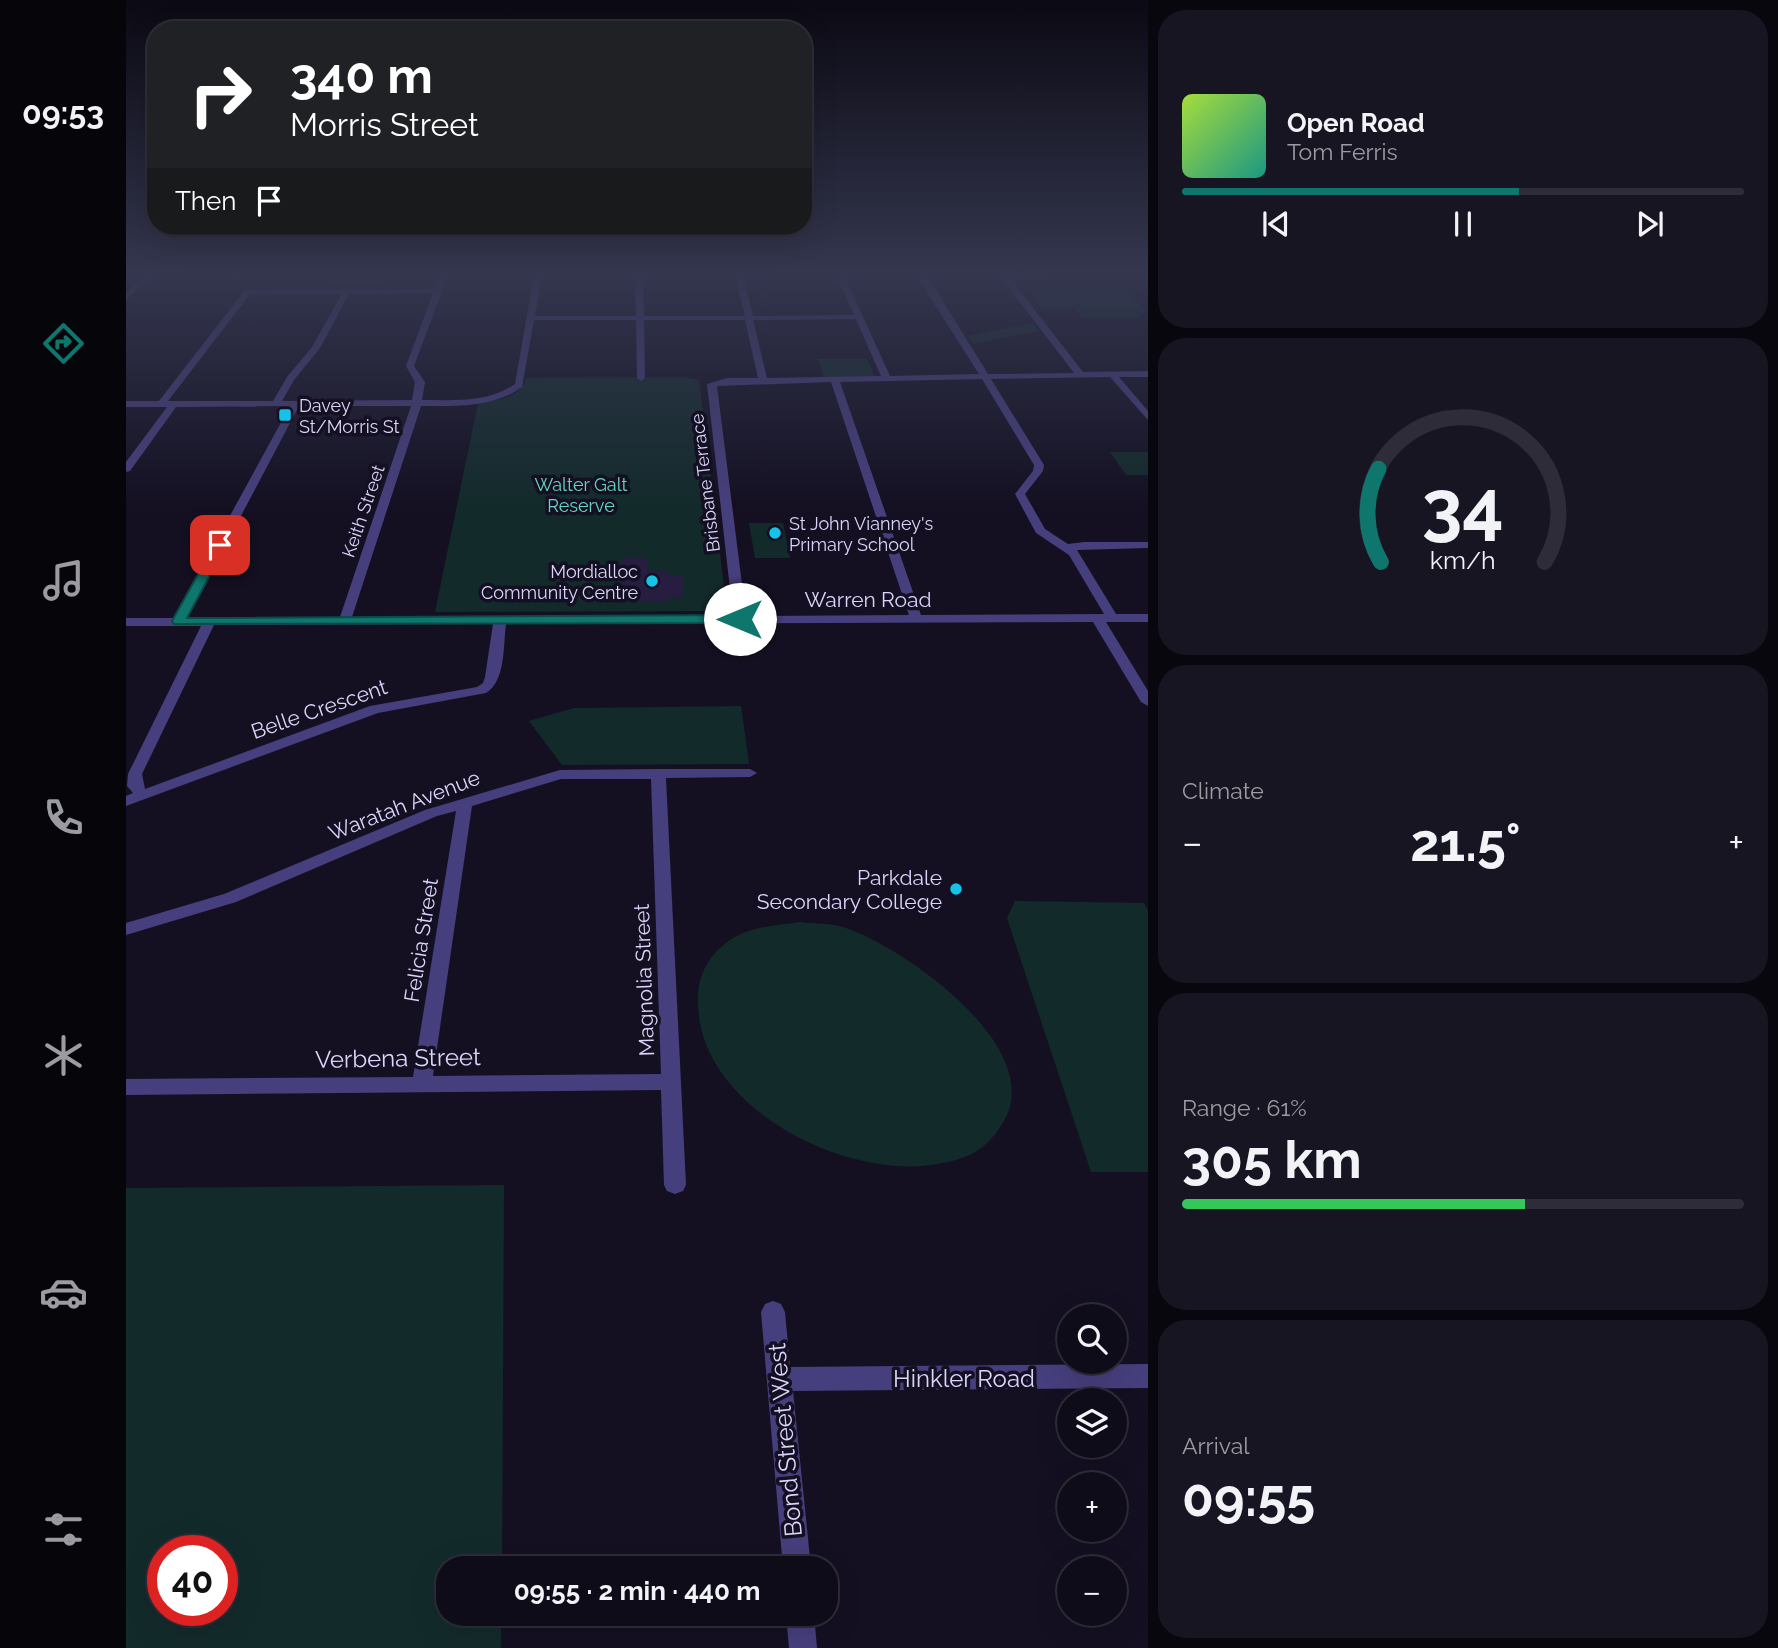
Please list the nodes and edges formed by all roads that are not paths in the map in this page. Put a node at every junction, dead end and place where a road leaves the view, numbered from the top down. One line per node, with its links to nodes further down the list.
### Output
1 (202, 352): 23 (street)
2 (313, 352): 19 (street)
3 (415, 352): 21 (street, Keith Street)
4 (524, 352): 21 (street)
5 (640, 352): 14 (street)
6 (757, 352): 17 (street)
7 (874, 352): 16 (street)
8 (969, 352): 13 (street)
9 (1063, 352): 10 (street)
10 (1080, 374): 11 (street); 13 (street)
11 (1112, 374): 12 (street); 24 (street)
12 (1148, 374)
13 (985, 377): 16 (street); 27 (street)
14 (640, 378)
15 (835, 380): 16 (street); 17 (street); 28 (street)
16 (887, 380)
17 (763, 381): 31 (street, Brisbane Terrace)
18 (174, 403): 19 (street); 23 (street); 25 (street)
19 (276, 403): 20 (street)
20 (296, 403): 21 (street); 34 (street)
21 (416, 403): 32 (street, Keith Street)
22 (126, 404): 23 (street)
23 (162, 404)
24 (1148, 417)
25 (126, 469)
26 (1148, 545): 27 (street)
27 (1067, 548): 29 (street)
28 (916, 618): 29 (street, Warren Road); 31 (street, Warren Road)
29 (1104, 618): 30 (street, Warren Road); 37 (street)
30 (1148, 618)
31 (740, 619): 33 (street, Warren Road)
32 (345, 620): 33 (street, Warren Road); 35 (street, Warren Road)
33 (500, 620): 40 (street, Belle Crescent)
34 (179, 621): 35 (street, Warren Road); 36 (street, Warren Road)
35 (210, 621): 40 (street)
36 (126, 622)
37 (1146, 696)
38 (658, 773): 39 (street, Waratah Avenue); 42 (street, Waratah Avenue); 44 (street, Magnolia Street)
39 (750, 773)
40 (142, 795): 41 (street, Belle Crescent)
41 (126, 801)
42 (465, 802): 43 (street, Waratah Avenue); 45 (street, Felicia Street)
43 (126, 929)
44 (671, 1082): 45 (street, Verbena Street); 47 (street, Magnolia Street)
45 (422, 1084): 46 (street, Verbena Street)
46 (126, 1087)
47 (675, 1185)
48 (773, 1312): 50 (street, Bond Street West)
49 (1148, 1377): 50 (street, Hinkler Road)
50 (781, 1379): 51 (street, Bond Street West)
51 (796, 1556)
52 (801, 1626): 53 (street)
53 (803, 1648)

